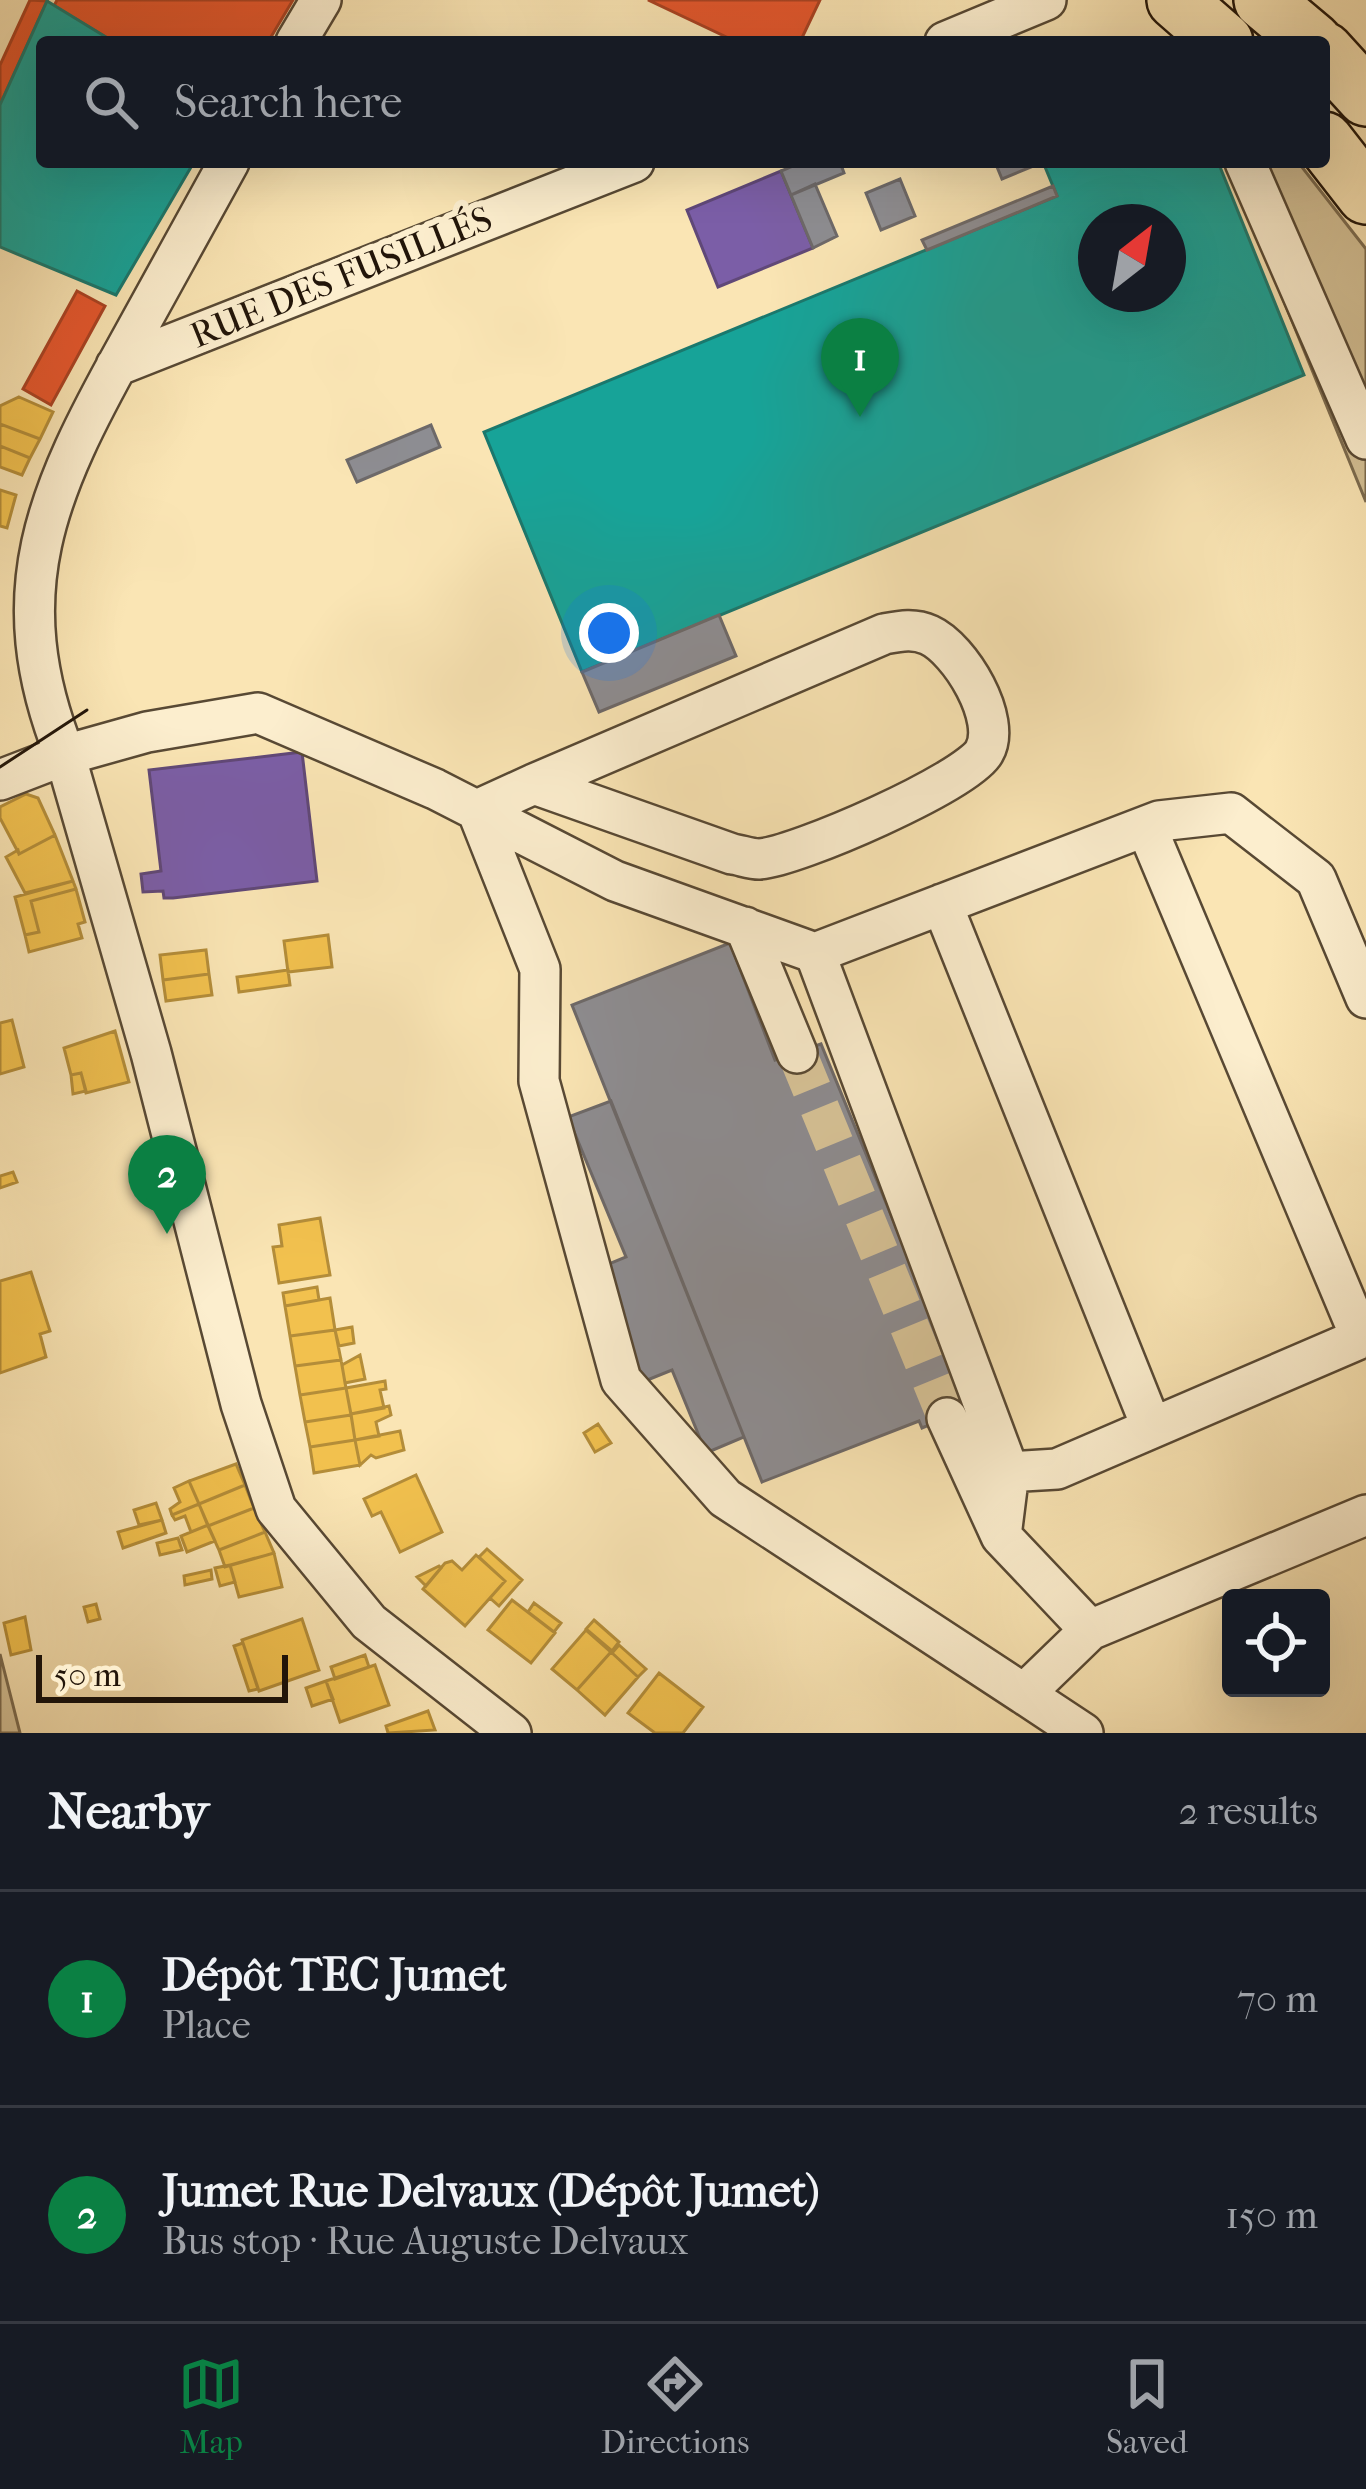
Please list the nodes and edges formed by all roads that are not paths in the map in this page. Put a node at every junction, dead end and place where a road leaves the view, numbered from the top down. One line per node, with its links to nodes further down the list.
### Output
1 (321, 0): 5 (street)
2 (1046, 0): 6 (street)
3 (1176, 0): 7 (highway)
4 (1263, 0): 8 (highway)
5 (300, 36)
6 (959, 36)
7 (1217, 36)
8 (1306, 36)
9 (1330, 58): 10 (highway)
10 (1366, 97)
11 (1330, 149): 15 (highway)
12 (226, 168): 16 (street)
13 (619, 168): 16 (street, RUE DES FUSILLÉS)
14 (1248, 168): 17 (street)
15 (1366, 195)
16 (116, 366): 18 (street)
17 (1366, 439)
18 (65, 755): 19 (street); 21 (street); 36 (street)
19 (0, 780)
20 (534, 784): 20 (street); 21 (street)
21 (477, 810): 24 (street); 35 (street)
22 (1146, 826): 23 (street); 26 (street); 28 (street)
23 (942, 904): 25 (street); 30 (street)
24 (745, 927): 25 (street); 27 (street)
25 (815, 952): 31 (street)
26 (1366, 998)
27 (797, 1053)
28 (1363, 1337): 30 (street)
29 (947, 1418): 33 (street)
30 (1152, 1428): 31 (street)
31 (1010, 1472): 33 (street)
32 (1366, 1515): 34 (street)
33 (1000, 1536): 34 (street)
34 (1090, 1630): 35 (street)
35 (1024, 1694): 37 (street)
36 (511, 1733)
37 (1083, 1733)

